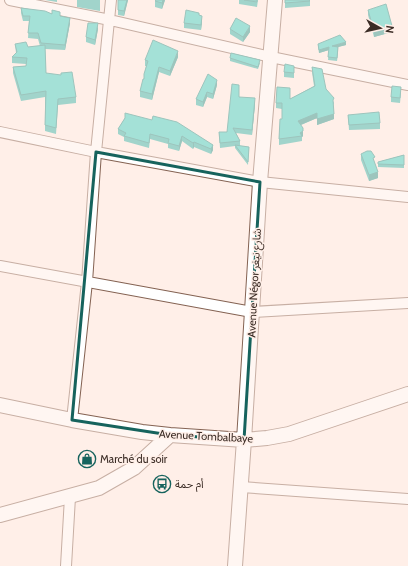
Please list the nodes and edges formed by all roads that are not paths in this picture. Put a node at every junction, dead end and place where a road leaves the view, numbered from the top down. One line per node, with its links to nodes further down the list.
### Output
1 (10, 0): 4 (street)
2 (111, 0): 4 (street)
3 (275, 0): 5 (main road, Avenue Négor شارع نيغر)
4 (110, 20): 5 (street); 8 (street)
5 (271, 58): 6 (street); 9 (main road, Avenue Négor شارع نيغر)
6 (408, 85)
7 (0, 132): 8 (street)
8 (96, 152): 9 (street); 12 (street)
9 (260, 182): 10 (street); 14 (main road, Avenue Négor شارع نيغر)
10 (408, 197)
11 (0, 266): 12 (street)
12 (87, 282): 14 (street); 17 (street)
13 (408, 303): 14 (street)
14 (252, 312): 19 (main road, Avenue Négor شارع نيغر)
15 (408, 394): 19 (main road, Avenue Tombalbaye)
16 (0, 404): 17 (main road, Avenue Tombalbaye)
17 (72, 420): 18 (main road, Avenue Tombalbaye)
18 (170, 435): 19 (main road, Avenue Tombalbaye); 21 (main road)
19 (244, 440): 20 (main road, Avenue Négor شارع نيغر)
20 (241, 487): 22 (street); 25 (main road, Avenue Négor شارع نيغر)
21 (70, 497): 23 (main road); 24 (street)
22 (408, 499)
23 (0, 515)
24 (66, 566)
25 (235, 566)

